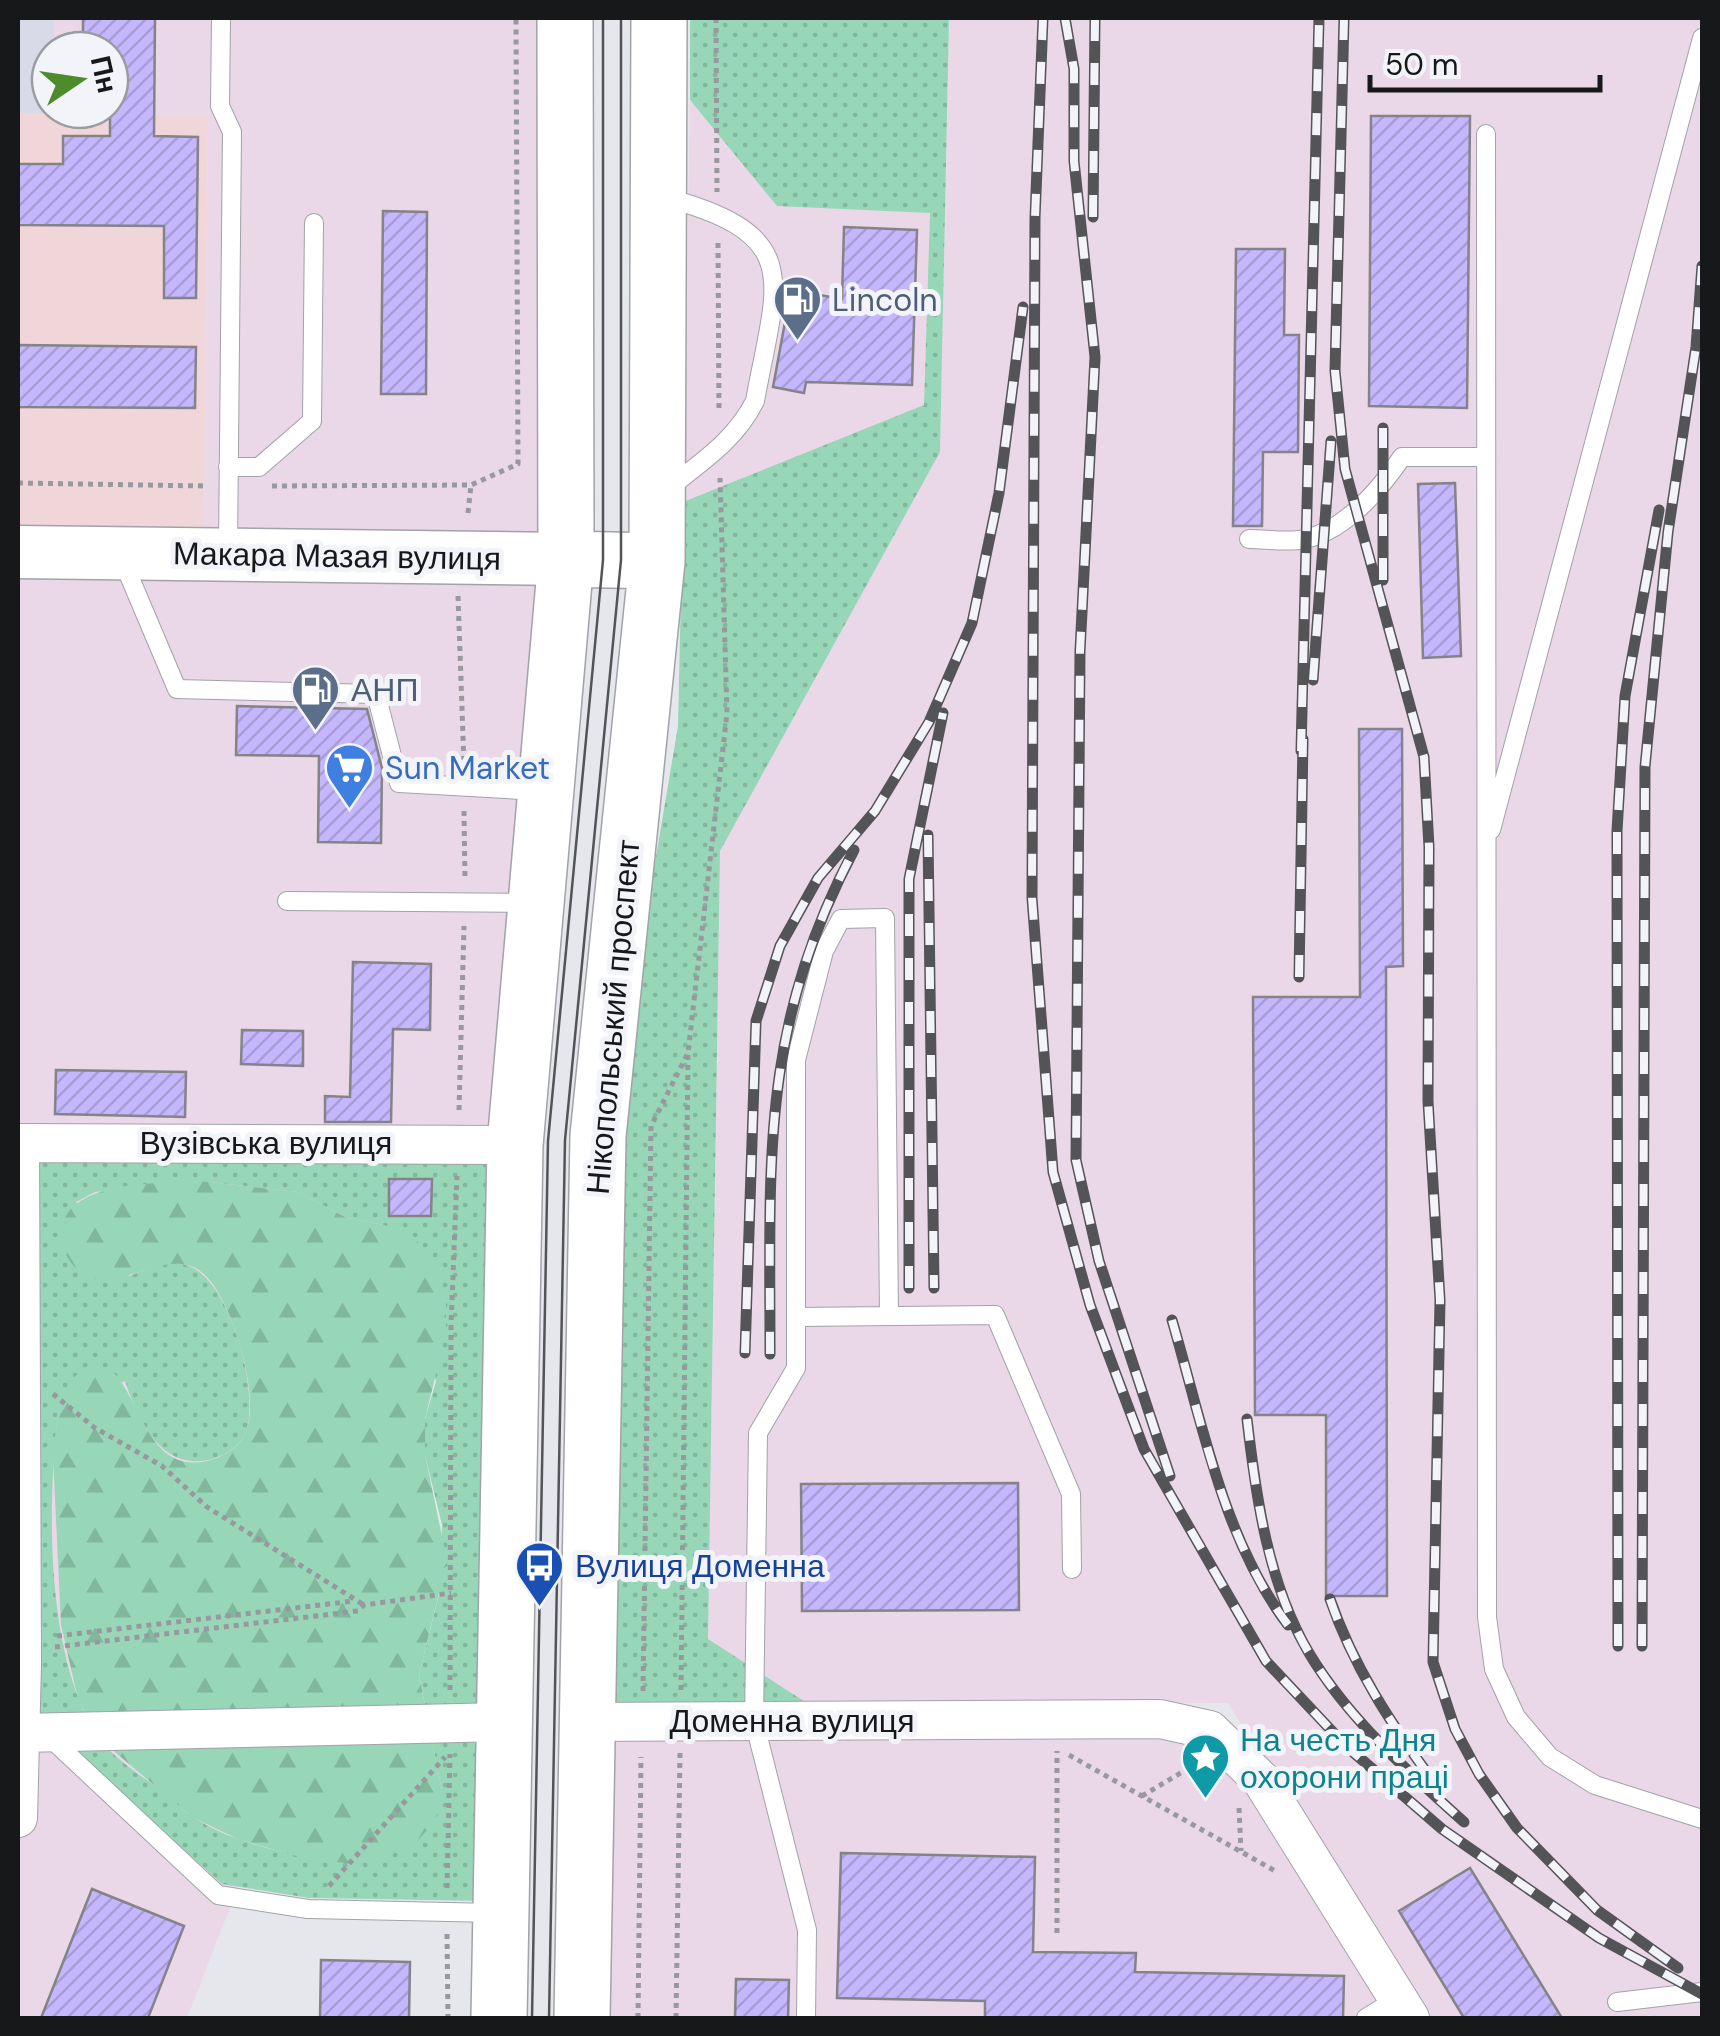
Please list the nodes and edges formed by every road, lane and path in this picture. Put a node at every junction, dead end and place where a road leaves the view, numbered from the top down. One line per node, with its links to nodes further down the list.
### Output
1 (221, 18): 11 (lane)
2 (516, 18): 13 (path)
3 (566, 18): 18 (main road)
4 (659, 18): 7 (main road, Нікопольський проспект)
5 (1702, 38): 21 (lane)
6 (1486, 134): 10 (lane)
7 (659, 195): 9 (lane); 12 (main road, Нікопольський проспект)
8 (314, 223): 11 (lane)
9 (719, 448): 12 (lane); 24 (path)
10 (1483, 457): 14 (lane); 21 (lane)
11 (228, 467): 17 (lane)
12 (658, 496): 19 (main road, Нікопольський проспект)
13 (468, 513)
14 (1248, 539)
15 (18, 552): 16 (main road, Макара Мазая вулиця)
16 (119, 554): 17 (main road, Макара Мазая вулиця); 20 (lane)
17 (228, 555): 18 (main road, Макара Мазая вулиця)
18 (566, 560): 19 (main road, Макара Мазая вулиця); 20 (main road)
19 (658, 561): 39 (main road, Нікопольський проспект)
20 (546, 792): 23 (main road)
21 (1485, 855): 47 (lane)
22 (287, 901): 23 (lane)
23 (536, 903): 26 (main road)
24 (688, 1053): 35 (path); 36 (path)
25 (19, 1137): 26 (street, Вузівська вулиця); 29 (street)
26 (515, 1144): 38 (main road)
27 (890, 1316): 28 (lane); 28 (lane); 30 (lane)
28 (796, 1317): 37 (lane)
29 (21, 1364): 32 (path); 34 (street)
30 (1072, 1568)
31 (450, 1593): 33 (path)
32 (357, 1600): 33 (path); 34 (path)
33 (364, 1605): 34 (path)
34 (21, 1655): 40 (street)
35 (643, 1692)
36 (680, 1692)
37 (754, 1721): 39 (street, Доменна вулиця); 56 (street, Доменна вулиця); 62 (lane)
38 (504, 1722): 39 (main road, Доменна вулиця); 40 (street, Доменна вулиця); 52 (main road)
39 (587, 1722): 59 (main road, Нікопольський проспект)
40 (33, 1733): 46 (street); 50 (lane)
41 (642, 1750): 60 (path)
42 (680, 1750): 61 (path)
43 (1189, 1768): 44 (path)
44 (1142, 1796): 48 (path); 53 (path)
45 (1239, 1797): 48 (path)
46 (18, 1818)
47 (1702, 1819)
48 (1240, 1851): 49 (path)
49 (1287, 1878)
50 (308, 1909): 51 (lane); 51 (path)
51 (446, 1912): 52 (lane); 57 (path)
52 (501, 1913): 58 (main road)
53 (1057, 1932)
54 (1702, 1992): 55 (lane)
55 (1618, 2002)
56 (1391, 2012)
57 (448, 2018)
58 (499, 2018)
59 (582, 2018)
60 (638, 2018)
61 (676, 2018)
62 (806, 2018)

